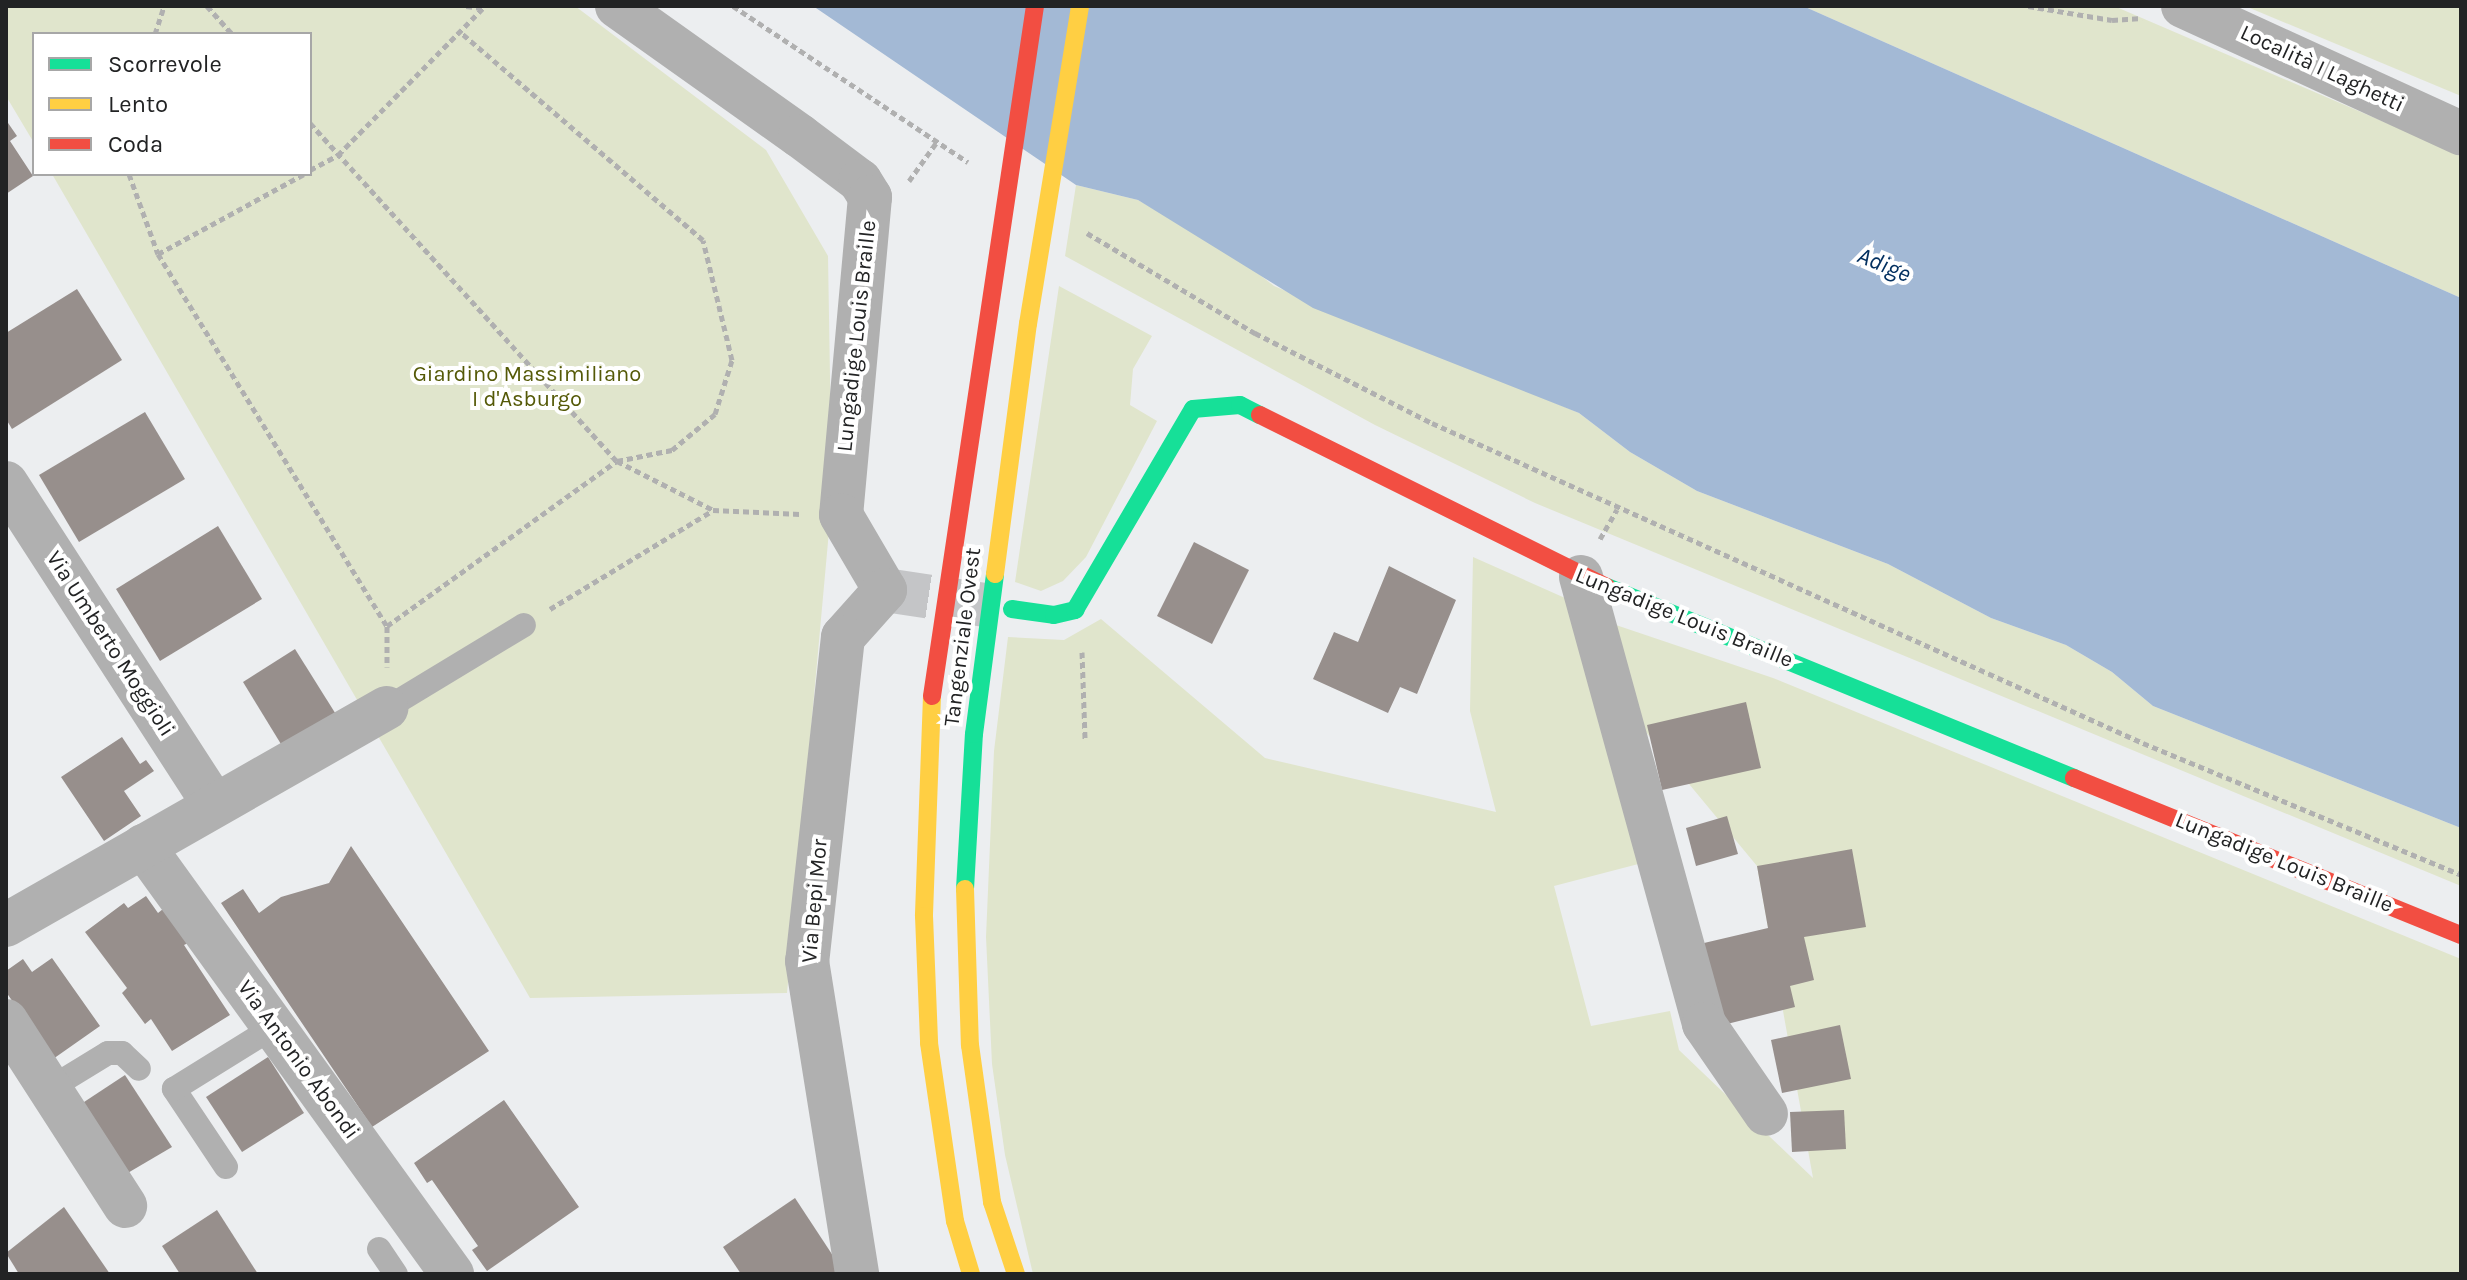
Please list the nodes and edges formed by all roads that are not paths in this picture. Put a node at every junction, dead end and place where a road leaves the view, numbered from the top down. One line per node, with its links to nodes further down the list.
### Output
1 (617, 6): 8 (street, Lungadige Louis Braille)
2 (1035, 6): 27 (main road, Tangenziale Ovest)
3 (1080, 6): 28 (main road, Tangenziale Ovest)
4 (2186, 7): 5 (street, Località I Laghetti)
5 (2461, 133)
6 (6, 483): 12 (street, Via Umberto Moggioli)
7 (1589, 560): 9 (main road, Lungadige Louis Braille); 15 (main road, Lungadige Louis Braille); 20 (street)
8 (885, 590): 26 (street, Via Bepi Mor)
9 (1012, 609)
10 (524, 625): 11 (lane)
11 (387, 708): 12 (street)
12 (214, 805): 13 (street)
13 (143, 846): 14 (street); 17 (street, Via Antonio Abondi)
14 (6, 925)
15 (2461, 935)
16 (6, 1021): 19 (street)
17 (274, 1027): 21 (lane); 25 (street, Via Antonio Abondi)
18 (139, 1069): 19 (lane)
19 (49, 1089): 22 (street)
20 (1766, 1114)
21 (226, 1167)
22 (125, 1206)
23 (379, 1249): 24 (lane)
24 (396, 1274)
25 (452, 1274)
26 (857, 1274)
27 (971, 1274)
28 (1016, 1274)

